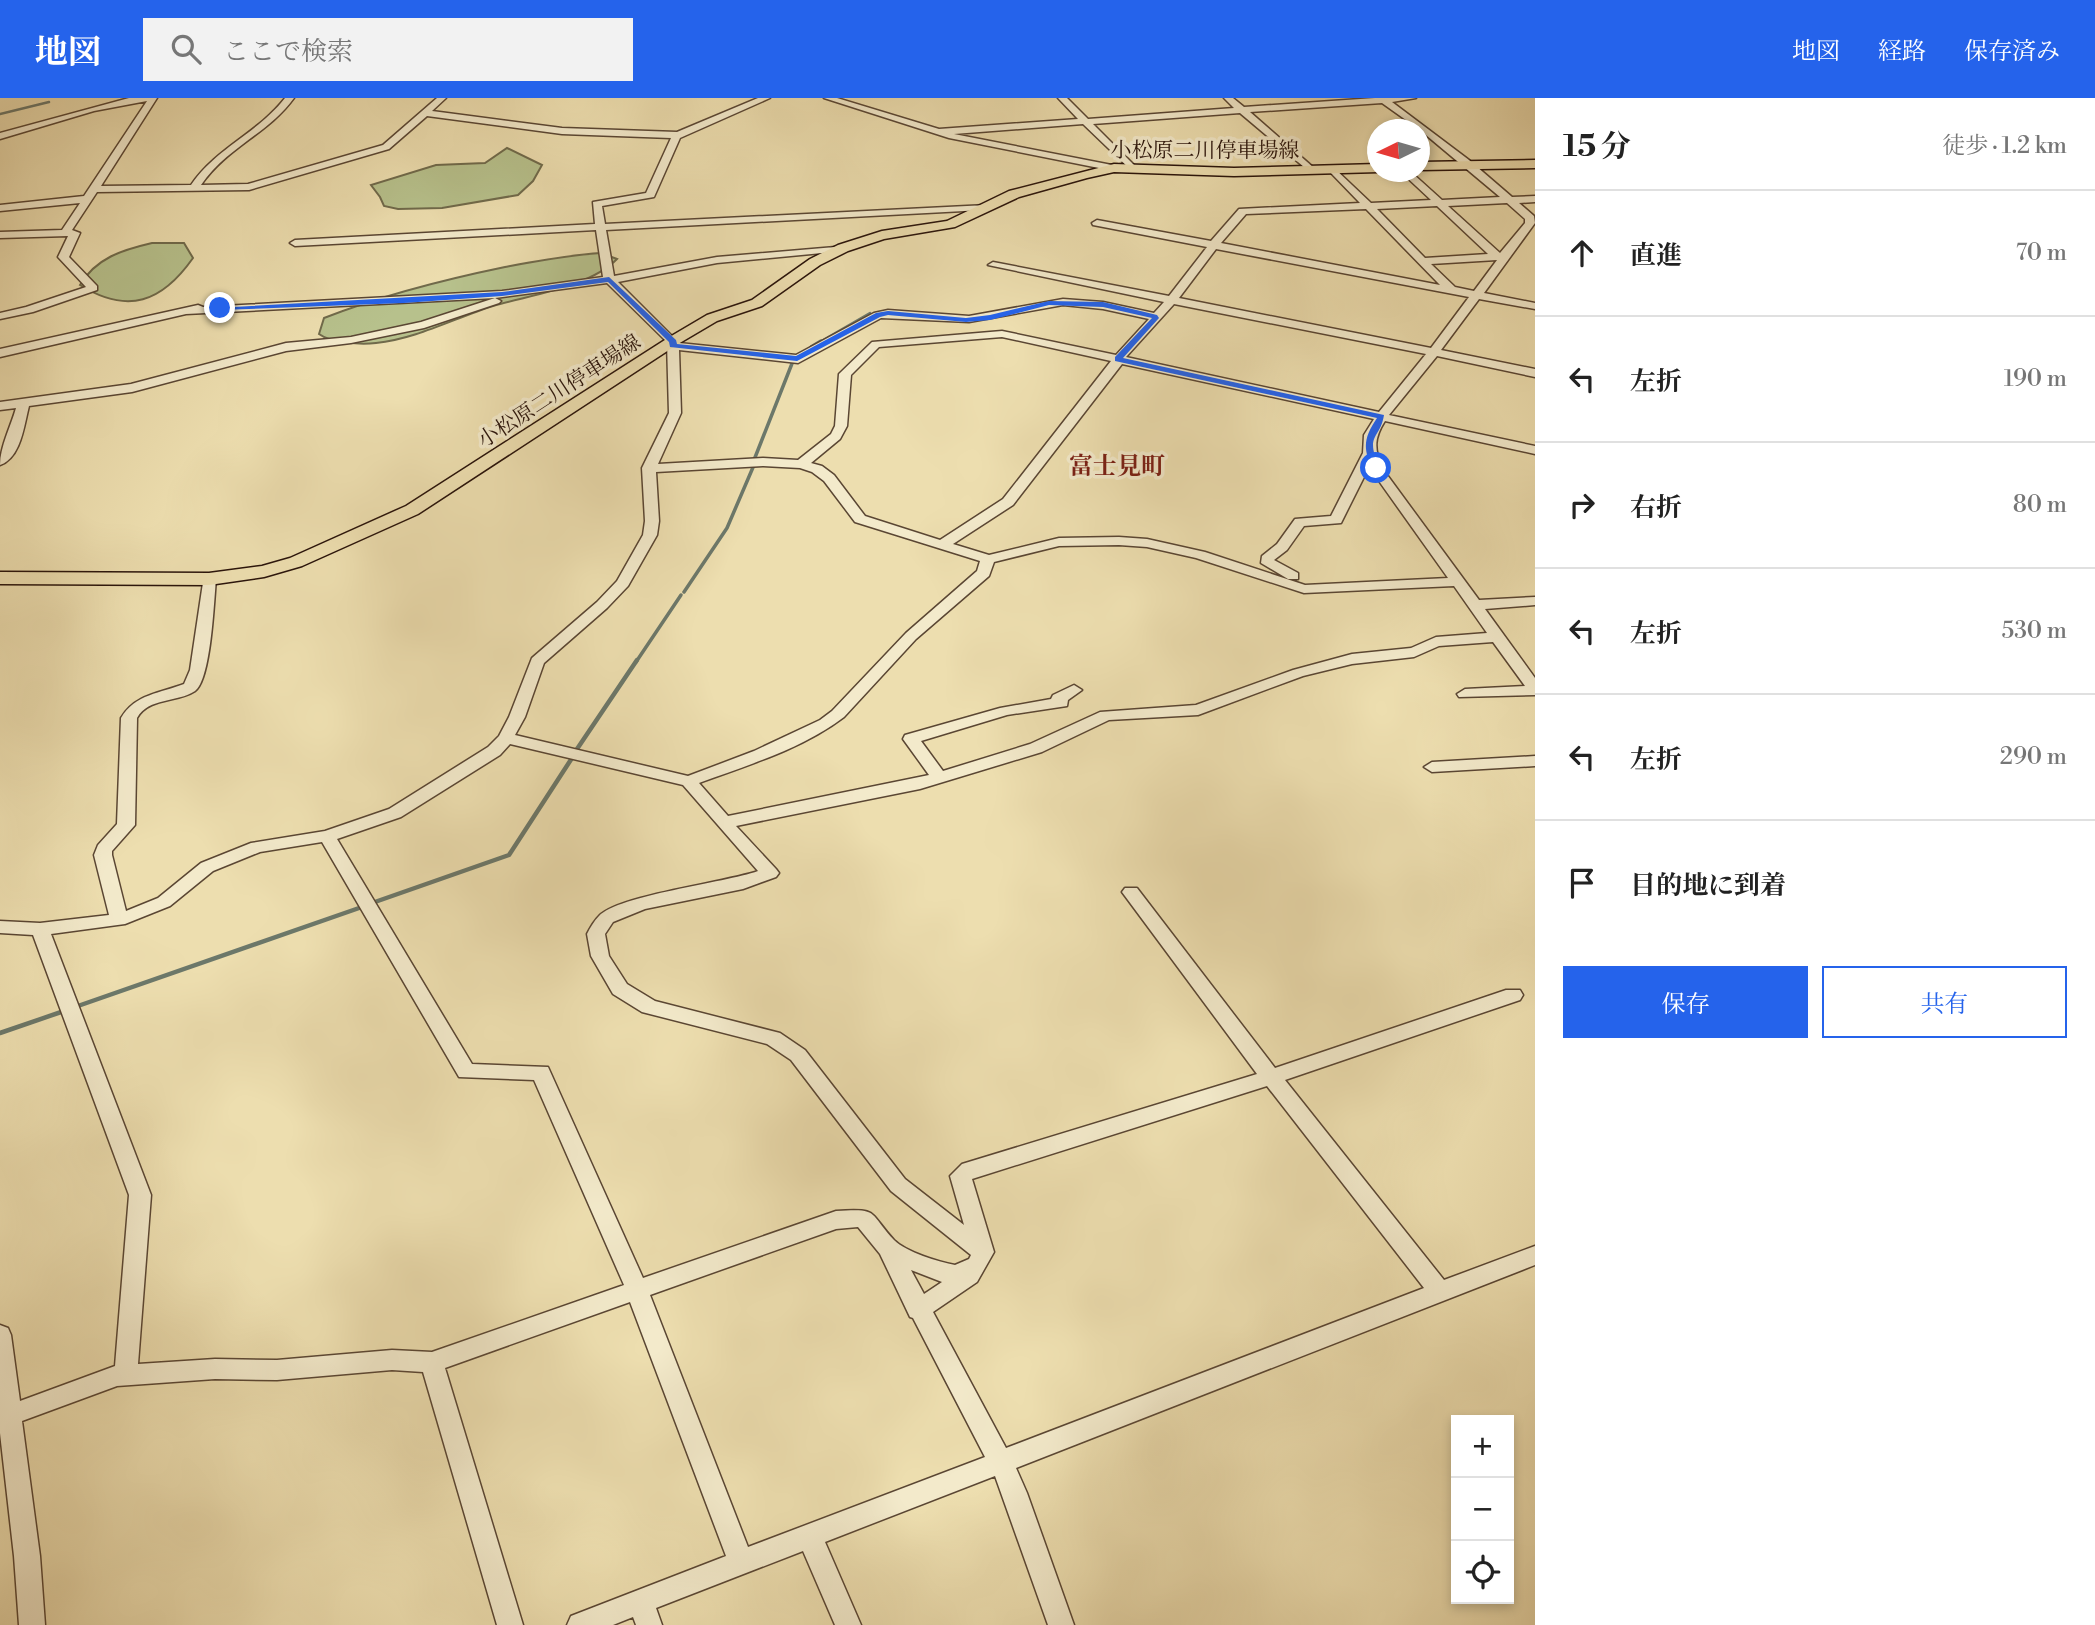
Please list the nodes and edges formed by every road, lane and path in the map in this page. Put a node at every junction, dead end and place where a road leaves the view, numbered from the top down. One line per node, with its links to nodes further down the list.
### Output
1 (147, 98): 15 (street)
2 (153, 98): 26 (street)
3 (290, 98): 27 (street)
4 (442, 98): 12 (street)
5 (766, 98): 16 (street)
6 (828, 98): 14 (street)
7 (1062, 98): 13 (street)
8 (1228, 98): 11 (street)
9 (1412, 98): 10 (street)
10 (1383, 99): 11 (street); 18 (street)
11 (1242, 110): 13 (street); 23 (street)
12 (426, 113): 16 (street); 27 (street)
13 (1087, 123): 14 (street); 21 (street)
14 (938, 132): 20 (street)
15 (0, 135)
16 (678, 135): 36 (street)
17 (1535, 164): 18 (main road)
18 (1470, 165): 19 (main road); 30 (street)
19 (1430, 166)
20 (1114, 168): 21 (main road, 小松原二川停車場線); 33 (main road, 小松原二川停車場線)
21 (1132, 168): 23 (main road, 小松原二川停車場線)
22 (1367, 168): 24 (main road, 小松原二川停車場線)
23 (1311, 170): 24 (main road, 小松原二川停車場線)
24 (1333, 170): 32 (street)
25 (1417, 182): 31 (street)
26 (95, 188): 27 (street); 28 (street)
27 (194, 188)
28 (85, 199): 34 (street); 37 (street)
29 (1535, 199): 30 (street)
30 (1510, 200): 31 (street); 42 (street)
31 (1441, 203): 32 (street); 42 (street)
32 (1371, 206): 40 (street); 43 (street)
33 (983, 207): 36 (street); 41 (main road, 小松原二川停車場線)
34 (0, 208)
35 (1097, 223): 40 (street)
36 (600, 228): 39 (street); 45 (street)
37 (65, 233): 38 (street); 53 (street)
38 (0, 235)
39 (295, 243)
40 (1212, 245): 47 (street); 50 (street)
41 (843, 248): 45 (street); 55 (main road, 小松原二川停車場線)
42 (1501, 257): 43 (street); 48 (street)
43 (1424, 261): 47 (street)
44 (993, 265): 50 (street)
45 (609, 279): 46 (street); 55 (street)
46 (556, 286): 52 (street); 60 (street)
47 (1451, 290): 48 (street)
48 (1475, 295): 51 (street); 56 (street)
49 (226, 299): 52 (street)
50 (1172, 299): 54 (street); 56 (street)
51 (1535, 306)
52 (187, 311): 57 (street)
53 (0, 316)
54 (1157, 317): 55 (street); 58 (street)
55 (673, 344): 67 (street); 71 (main road, 小松原二川停車場線)
56 (1434, 352): 59 (street); 62 (street)
57 (0, 353)
58 (1117, 359): 62 (street); 66 (street); 68 (street)
59 (1535, 373)
60 (23, 404): 61 (street); 65 (street)
61 (0, 406)
62 (1381, 417): 63 (street); 64 (street)
63 (1535, 450)
64 (1369, 453): 72 (street); 73 (street)
65 (0, 461)
66 (801, 464): 67 (street); 68 (street)
67 (649, 468): 80 (street)
68 (941, 545): 69 (street)
69 (988, 559): 73 (street); 84 (street)
70 (0, 578): 71 (main road, 小松原二川停車場線)
71 (209, 579): 88 (street)
72 (1458, 582): 73 (street); 75 (street)
73 (1304, 589)
74 (1535, 601): 75 (street)
75 (1475, 605): 76 (street)
76 (1497, 636): 78 (street); 83 (street)
77 (1074, 690): 83 (street)
78 (1535, 690): 79 (street)
79 (1465, 694)
80 (506, 738): 84 (street); 86 (street)
81 (1535, 761): 82 (street)
82 (1432, 767)
83 (939, 777): 85 (street)
84 (689, 781): 85 (street)
85 (726, 822): 94 (street)
86 (327, 836): 88 (street); 97 (street)
87 (1131, 892): 92 (street)
88 (119, 920): 90 (street)
89 (0, 927): 90 (street)
90 (40, 929): 102 (street)
91 (1513, 995): 92 (street)
92 (1271, 1077): 94 (street); 98 (street)
93 (888, 1248): 96 (street); 97 (street); 99 (street)
94 (983, 1252): 96 (street)
95 (1535, 1255): 98 (street)
96 (972, 1273): 99 (street)
97 (637, 1290): 101 (street); 106 (street)
98 (1440, 1292): 104 (street)
99 (918, 1310): 104 (street)
100 (0, 1335): 103 (street)
101 (432, 1362): 102 (street); 109 (street)
102 (126, 1375): 103 (street)
103 (10, 1415): 108 (street)
104 (1000, 1461): 105 (street); 112 (street)
105 (809, 1535): 106 (street); 111 (street)
106 (741, 1562): 107 (street)
107 (645, 1614): 110 (street)
108 (32, 1625)
109 (510, 1625)
110 (580, 1625)
111 (848, 1625)
112 (1061, 1625)

